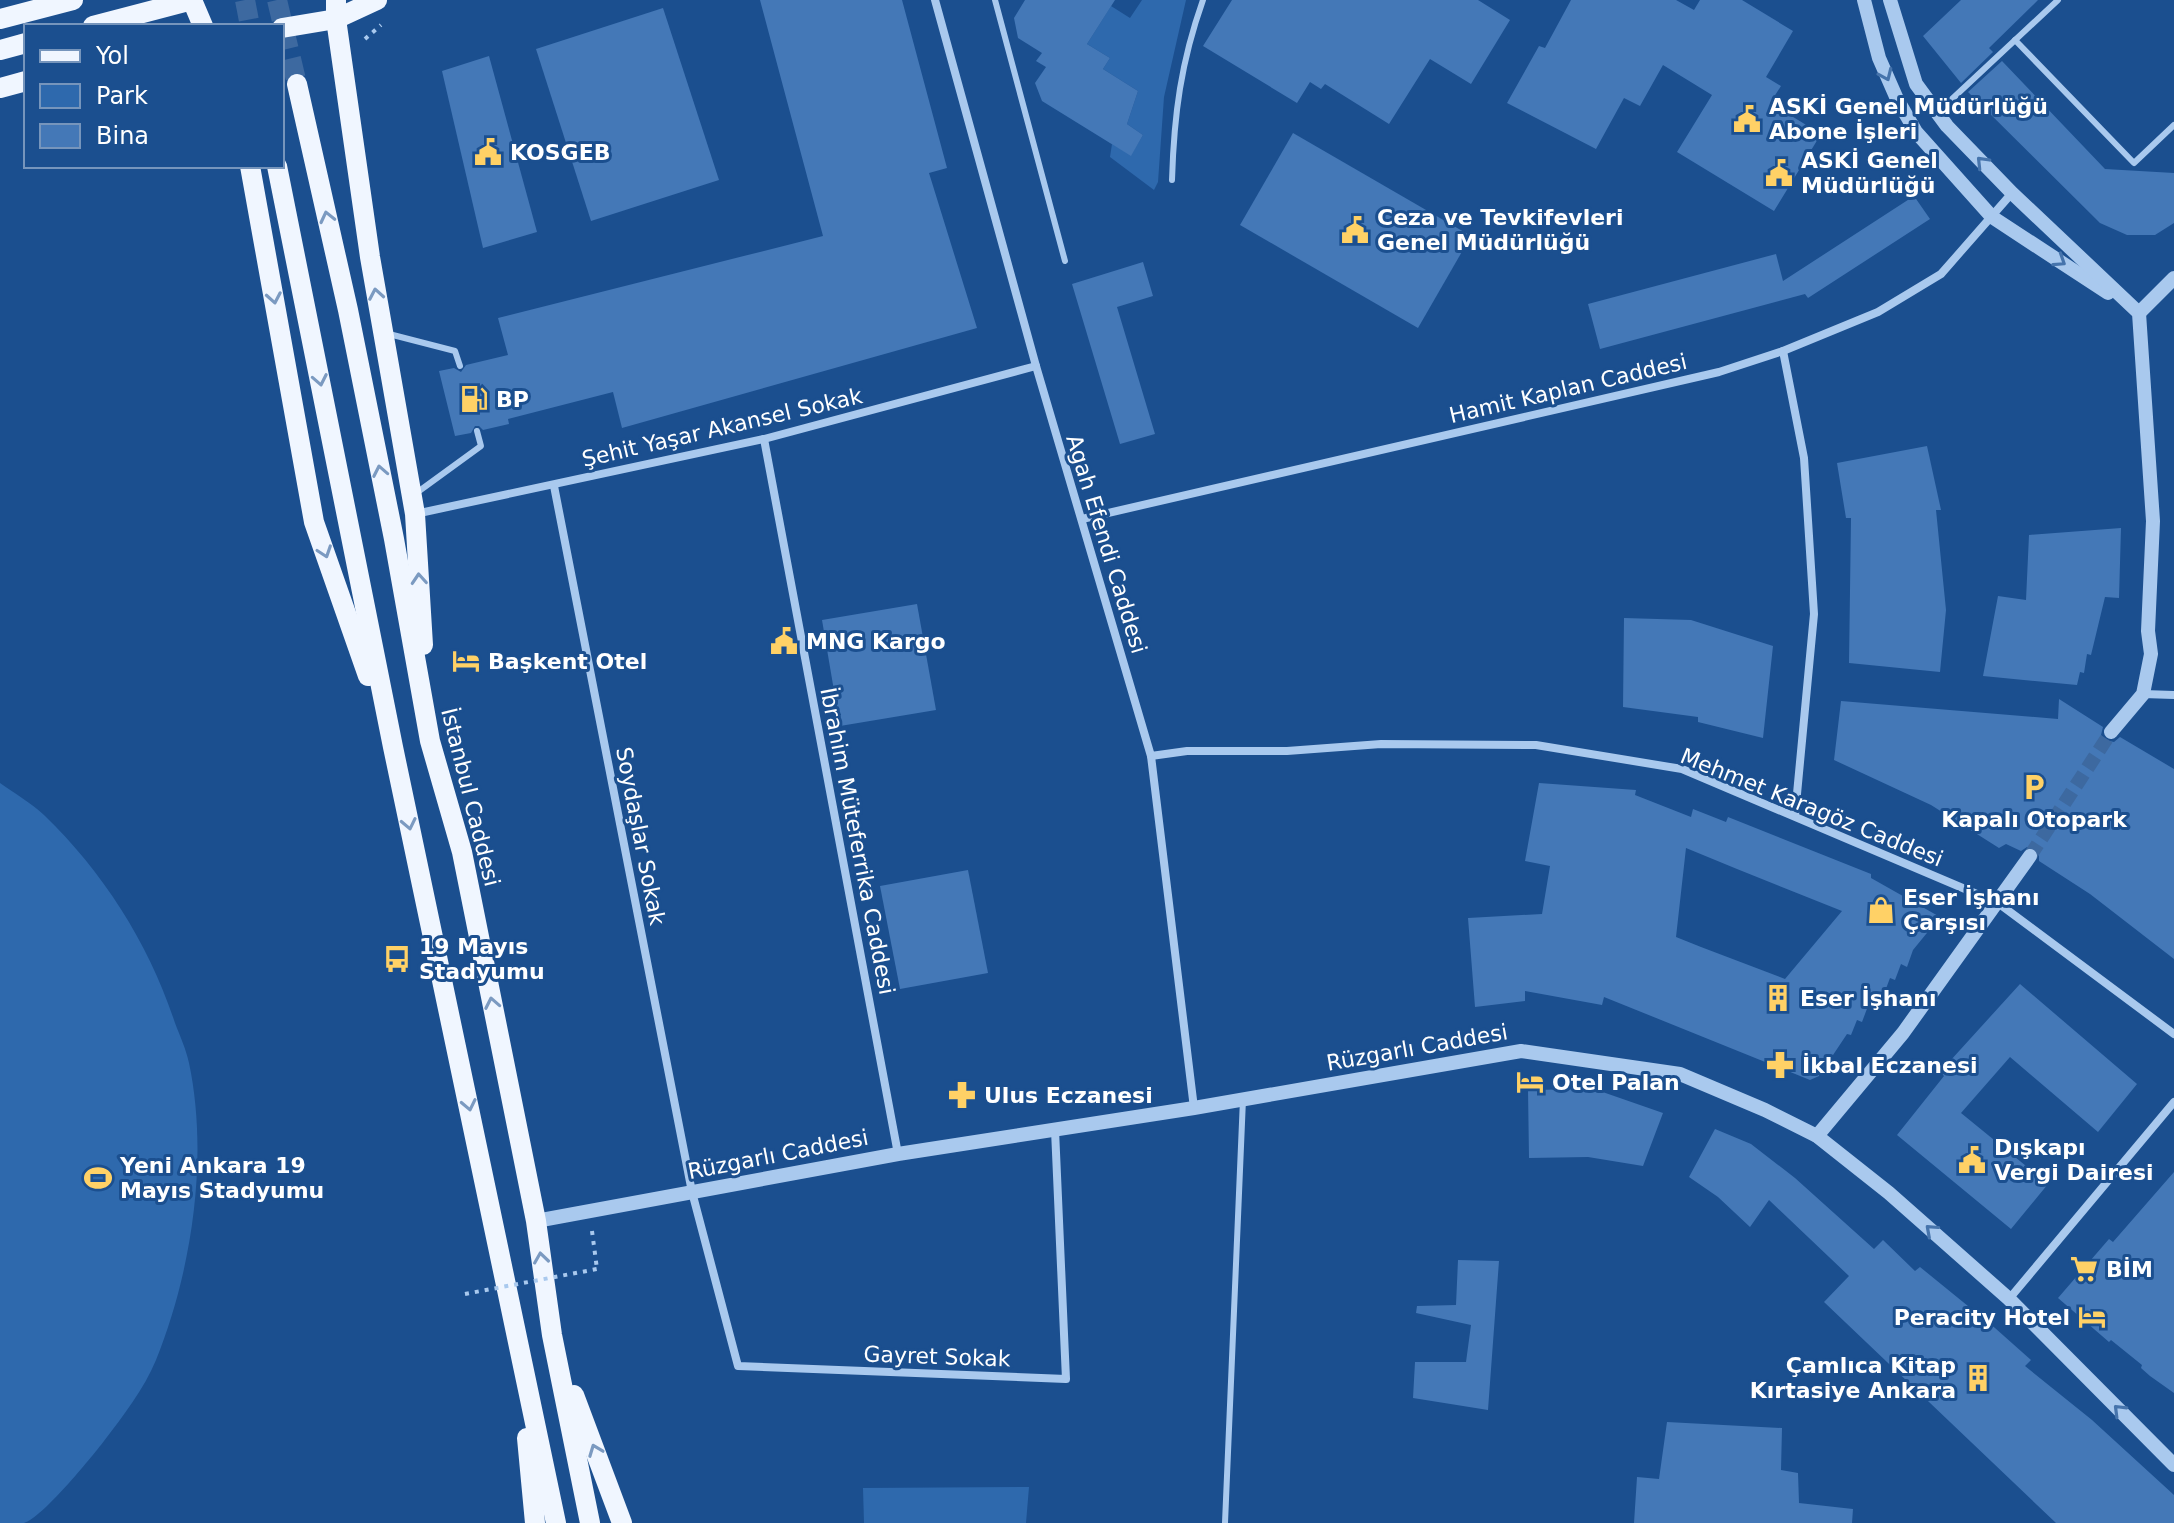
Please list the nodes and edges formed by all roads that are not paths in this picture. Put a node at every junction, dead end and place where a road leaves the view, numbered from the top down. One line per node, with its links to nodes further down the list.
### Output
1 (73, 0): 11 (main road)
2 (192, 0): 12 (main road, bridge); 13 (main road)
3 (377, 0): 10 (main road)
4 (935, 0): 34 (street, Agah Efendi Caddesi)
5 (995, 0): 28 (lane)
6 (1203, 0): 25 (lane)
7 (1864, 0): 27 (street, one-way to 27)
8 (1890, 0): 21 (street)
9 (2058, 0): 15 (lane)
10 (336, 10): 14 (main road); 31 (main road, one-way to 10)
11 (0, 19)
12 (101, 24)
13 (202, 24)
14 (284, 27)
15 (2015, 40): 21 (lane); 22 (lane)
16 (24, 44): 17 (main road)
17 (0, 50)
18 (24, 82): 20 (main road)
19 (297, 84): 43 (main road, İstanbul Caddesi, one-way to 19)
20 (0, 88)
21 (1937, 113): 26 (street, one-way to 21)
22 (2174, 125)
23 (250, 168): 44 (main road, one-way to 44)
24 (277, 168): 44 (main road, one-way to 44)
25 (1172, 180)
26 (2012, 193): 27 (street, Hamit Kaplan Caddesi); 30 (street)
27 (1992, 217): 30 (street, one-way to 30); 32 (street, Hamit Kaplan Caddesi)
28 (1065, 261)
29 (2174, 278): 30 (street)
30 (2139, 313): 40 (street)
31 (383, 333): 33 (lane); 38 (main road)
32 (1783, 351): 39 (street, Hamit Kaplan Caddesi); 46 (street)
33 (460, 366)
34 (1036, 366): 36 (street, Şehit Yaşar Akansel Sokak); 39 (street, Agah Efendi Caddesi)
35 (477, 431): 38 (lane)
36 (764, 439): 37 (street, Şehit Yaşar Akansel Sokak); 55 (street, İbrahim Müteferrika Caddesi)
37 (554, 486): 38 (street, Şehit Yaşar Akansel Sokak); 56 (street, Soydaşlar Sokak)
38 (414, 505): 43 (main road, one-way to 38)
39 (1082, 519): 45 (street, Agah Efendi Caddesi)
40 (2143, 694): 41 (street); 42 (street)
41 (2174, 695)
42 (2111, 732)
43 (430, 741): 57 (main road, İstanbul Caddesi, one-way to 43)
44 (393, 747): 60 (main road, one-way to 60)
45 (1151, 756): 46 (street, Mehmet Karagöz Caddesi); 52 (street, Agah Efendi Caddesi)
46 (1795, 815): 48 (street, Mehmet Karagöz Caddesi)
47 (2030, 856): 48 (street)
48 (1998, 903): 49 (street, Mehmet Karagöz Caddesi); 54 (street)
49 (2174, 1034)
50 (1243, 1099): 52 (street, Rüzgarlı Caddesi); 54 (street, Rüzgarlı Caddesi); 66 (lane)
51 (2174, 1102): 58 (street)
52 (1194, 1108): 53 (street, Rüzgarlı Caddesi)
53 (1055, 1130): 55 (street, Rüzgarlı Caddesi); 56 (street, Gayret Sokak)
54 (1817, 1136): 58 (street, Rüzgarlı Caddesi, one-way to 54)
55 (898, 1154): 56 (street, Rüzgarlı Caddesi)
56 (692, 1192): 57 (street, Rüzgarlı Caddesi)
57 (536, 1221): 59 (main road, İstanbul Caddesi, one-way to 57)
58 (2009, 1299): 61 (street, Rüzgarlı Caddesi, one-way to 58)
59 (552, 1335): 64 (main road, İstanbul Caddesi); 65 (main road, İstanbul Caddesi, one-way to 59)
60 (519, 1342): 62 (main road); 63 (main road)
61 (2174, 1465)
62 (535, 1523)
63 (556, 1523)
64 (590, 1523)
65 (622, 1523)
66 (1225, 1523)

